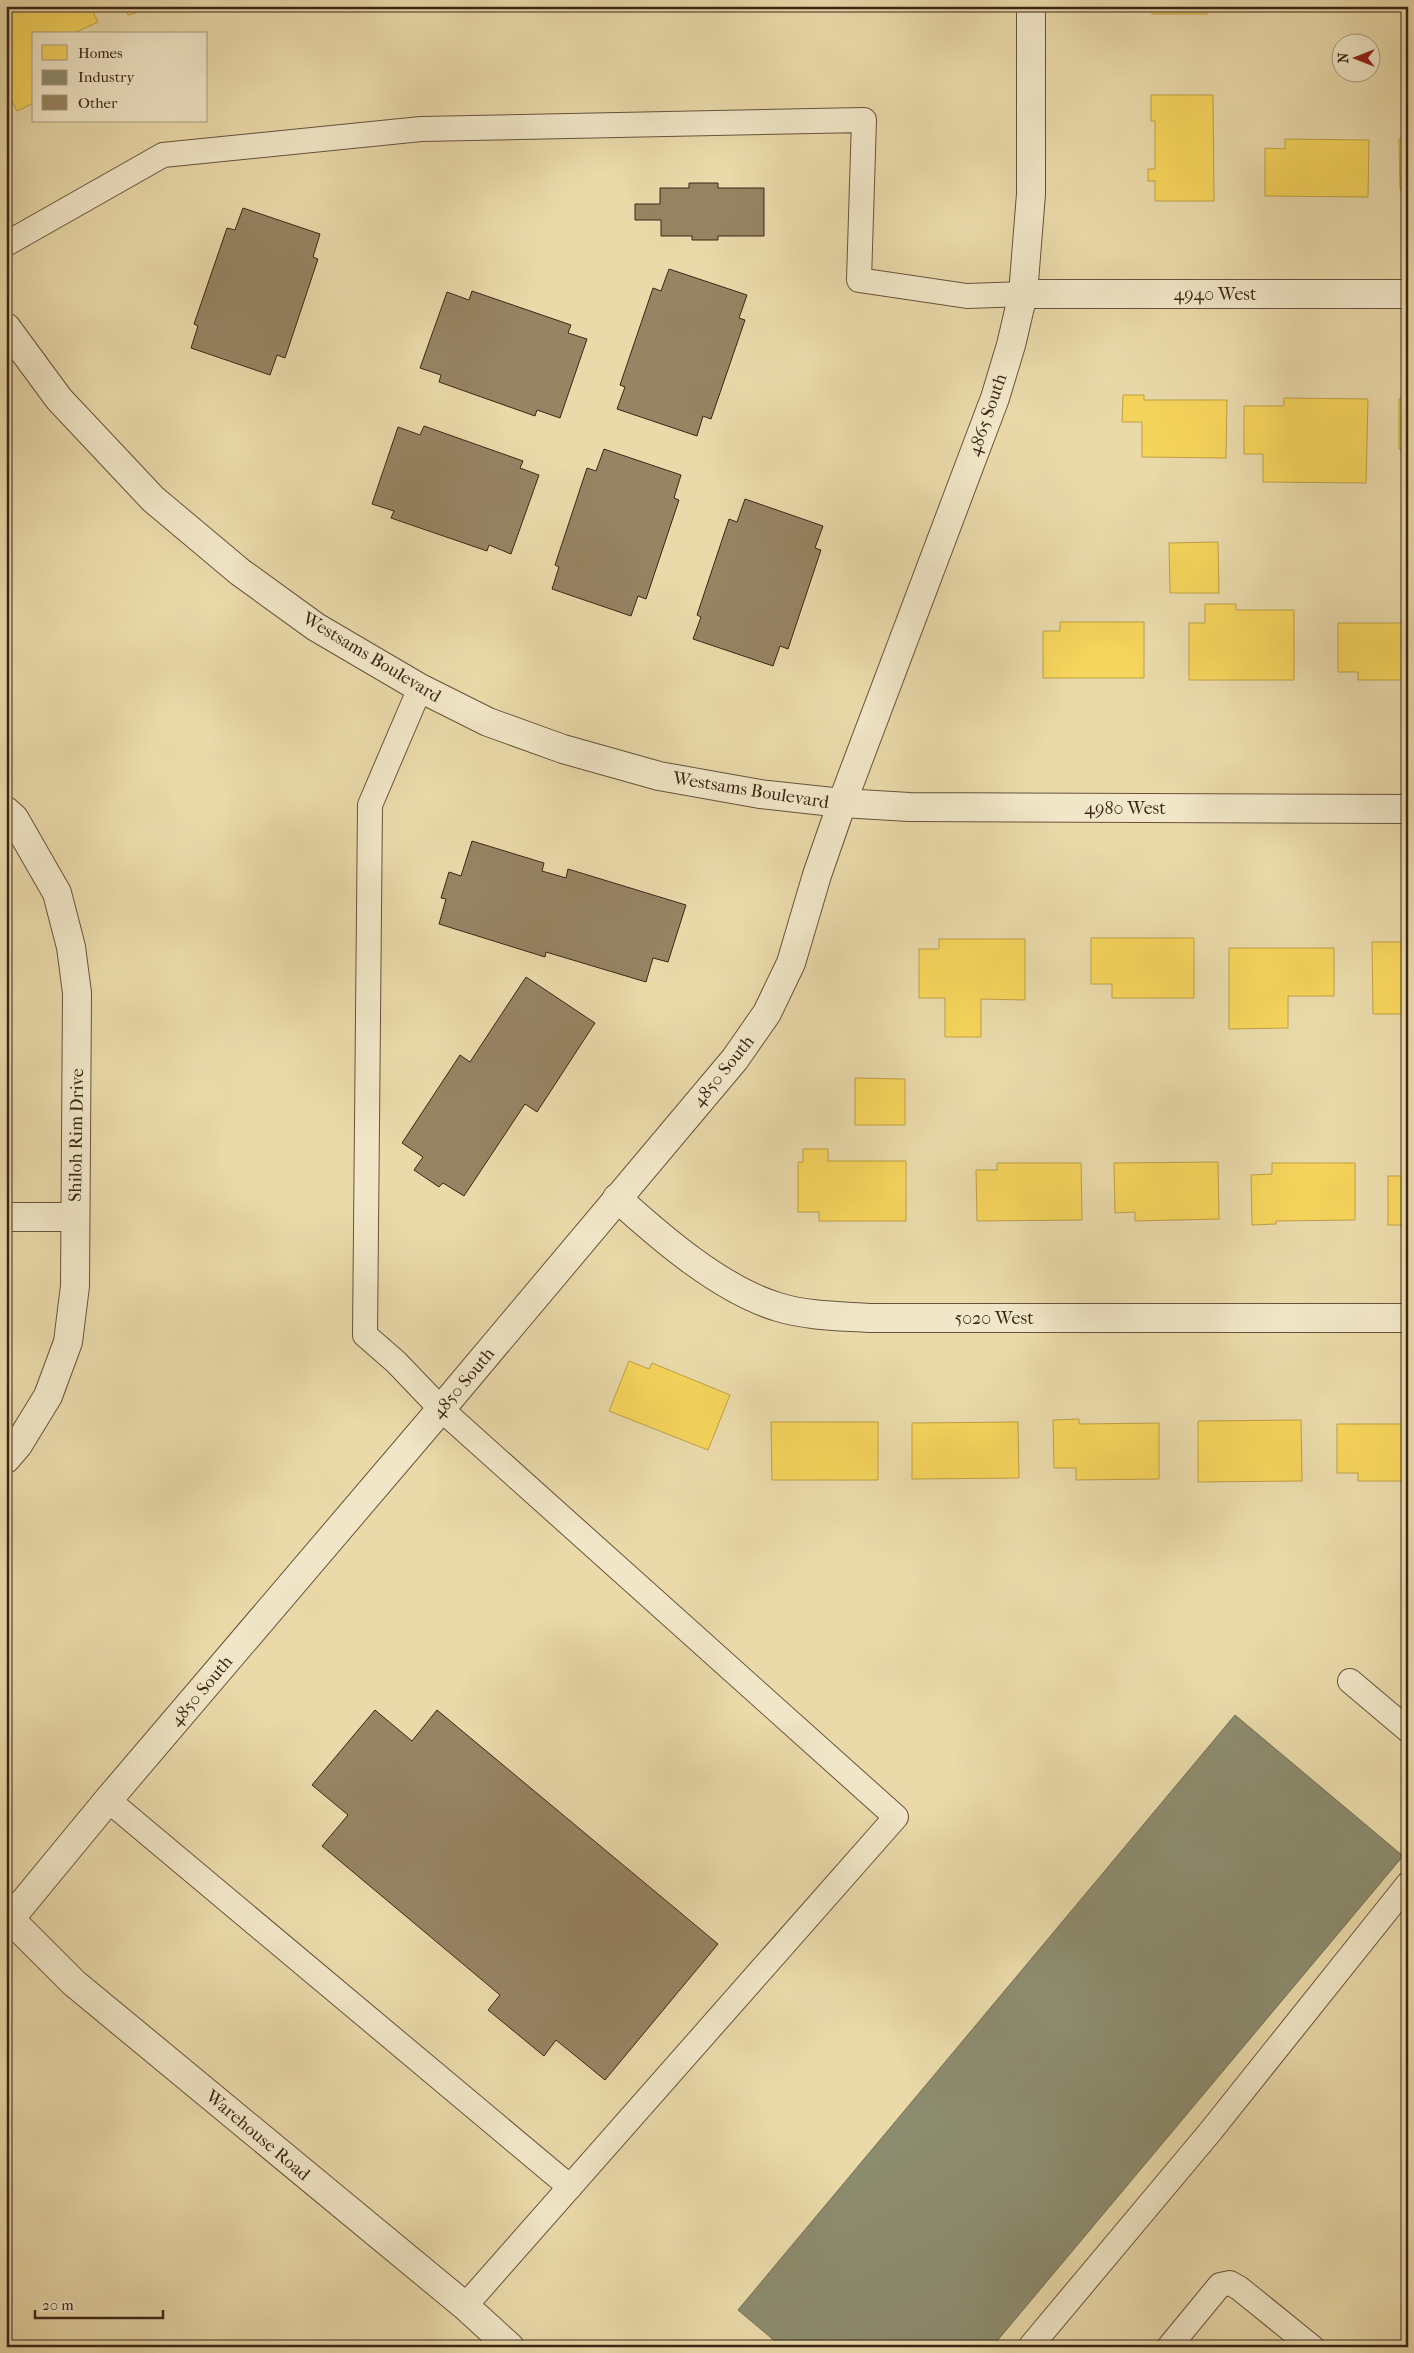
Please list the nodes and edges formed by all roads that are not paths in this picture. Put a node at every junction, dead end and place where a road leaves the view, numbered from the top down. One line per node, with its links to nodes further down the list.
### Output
1 (1031, 6): 3 (street, 4865 South)
2 (6, 244): 3 (lane)
3 (1023, 294): 4 (street, 4940 West); 7 (street, 4865 South)
4 (1408, 294)
5 (6, 327): 6 (street, Westsams Boulevard)
6 (420, 688): 7 (street, Westsams Boulevard); 14 (lane)
7 (842, 803): 8 (street, 4980 West); 10 (street, 4850 South)
8 (1408, 809)
9 (6, 811): 11 (street, Shiloh Rim Drive)
10 (617, 1198): 13 (street, 5020 West); 14 (street, 4850 South)
11 (75, 1217): 12 (street); 15 (street, Shiloh Rim Drive)
12 (6, 1218)
13 (1408, 1318)
14 (442, 1409): 18 (street, 4850 South); 21 (lane)
15 (6, 1459)
16 (1350, 1681): 17 (lane)
17 (1408, 1730)
18 (108, 1800): 20 (street, 4850 South); 21 (lane)
19 (1408, 1884): 24 (lane)
20 (8, 1918): 22 (street, Warehouse Road)
21 (570, 2187): 22 (lane)
22 (465, 2306): 23 (street, Warehouse Road)
23 (510, 2347)
24 (1030, 2347)
25 (1169, 2347): 26 (lane)
26 (1312, 2347)

